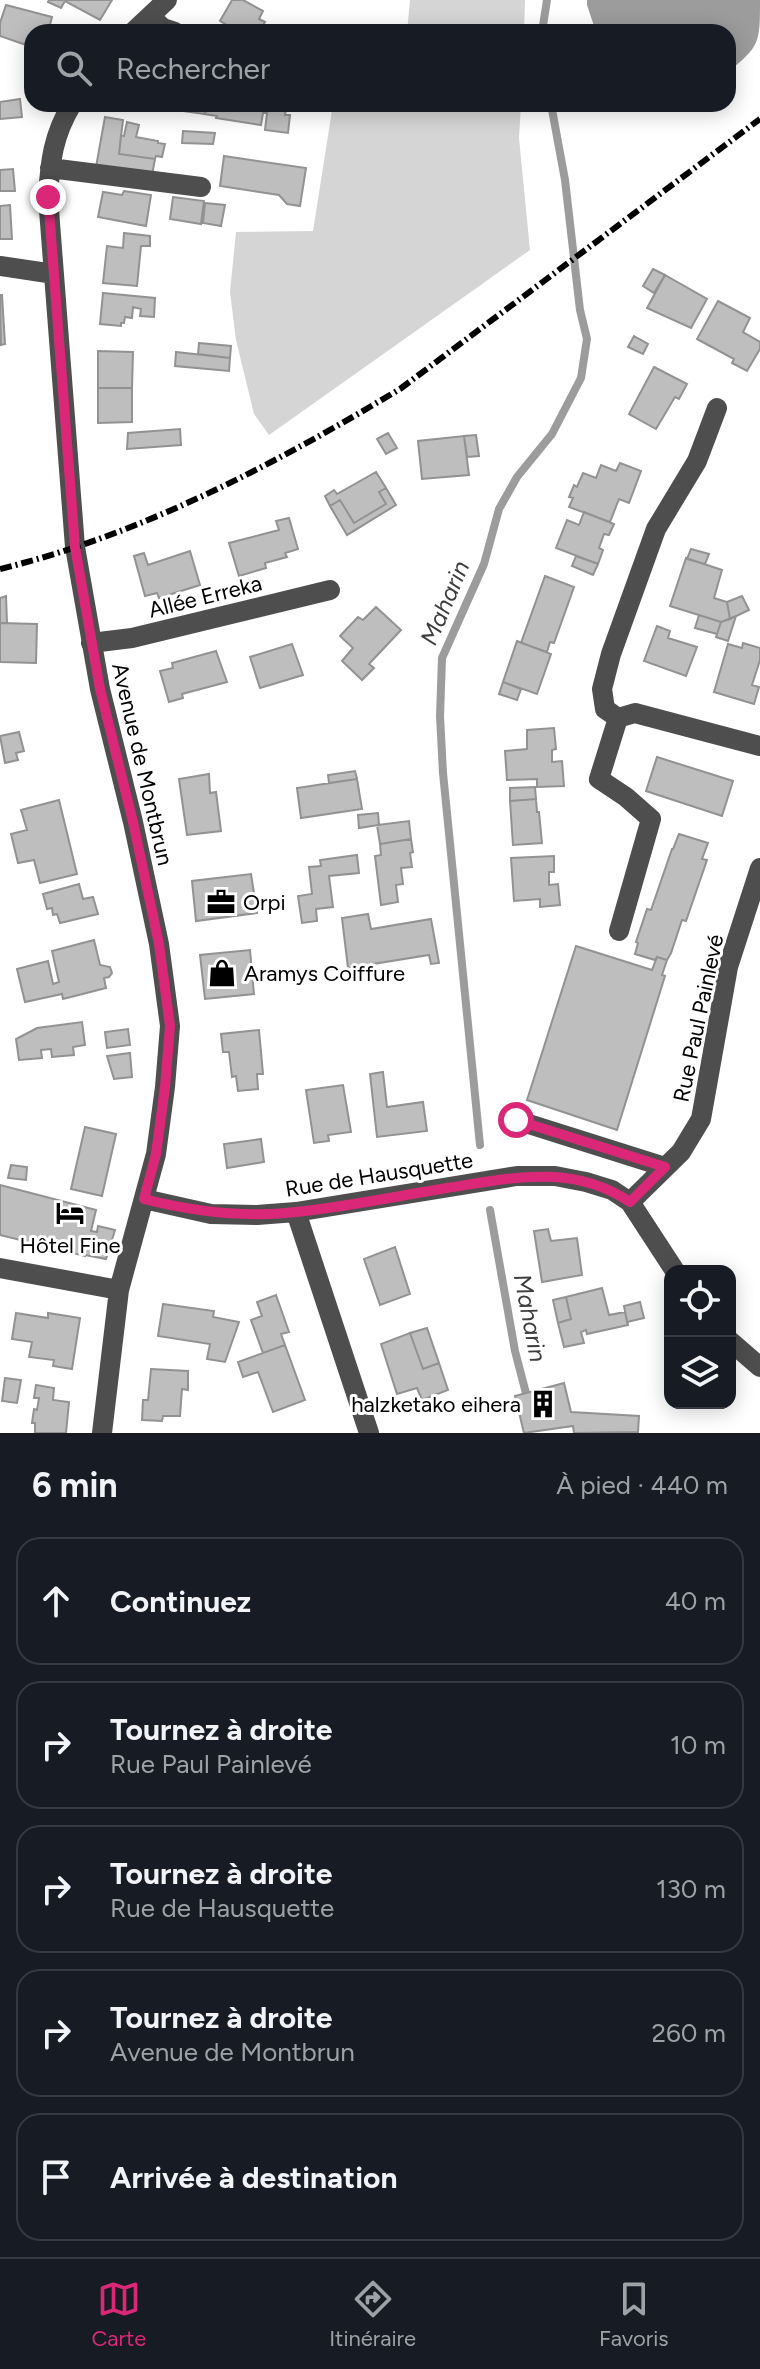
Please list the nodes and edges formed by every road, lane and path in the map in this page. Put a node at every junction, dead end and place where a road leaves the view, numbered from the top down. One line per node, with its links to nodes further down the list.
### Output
1 (167, 0): 2 (street)
2 (150, 16): 3 (street); 4 (street)
3 (142, 24)
4 (159, 24)
5 (67, 112): 6 (street, Avenue de Montbrun)
6 (50, 168): 7 (street); 9 (street, Avenue de Montbrun)
7 (201, 187)
8 (0, 266): 9 (street)
9 (54, 274): 12 (street, Avenue de Montbrun)
10 (717, 408): 13 (street)
11 (330, 590): 12 (street, Allée Erreka)
12 (91, 643): 19 (street, Avenue de Montbrun)
13 (618, 718): 14 (street); 16 (street)
14 (760, 746)
15 (760, 868): 18 (street, Rue Paul Painlevé)
16 (619, 931)
17 (516, 1120): 18 (street)
18 (665, 1167): 20 (street, Rue Paul Painlevé)
19 (144, 1199): 21 (street, Rue de Hausquette); 24 (street, Avenue de Montbrun)
20 (630, 1202): 21 (street, Rue de Hausquette); 22 (street)
21 (296, 1212): 28 (street)
22 (671, 1265)
23 (0, 1268): 24 (street)
24 (119, 1290): 27 (street, Avenue de Montbrun)
25 (736, 1346): 26 (street)
26 (760, 1367)
27 (102, 1433)
28 (369, 1433)

